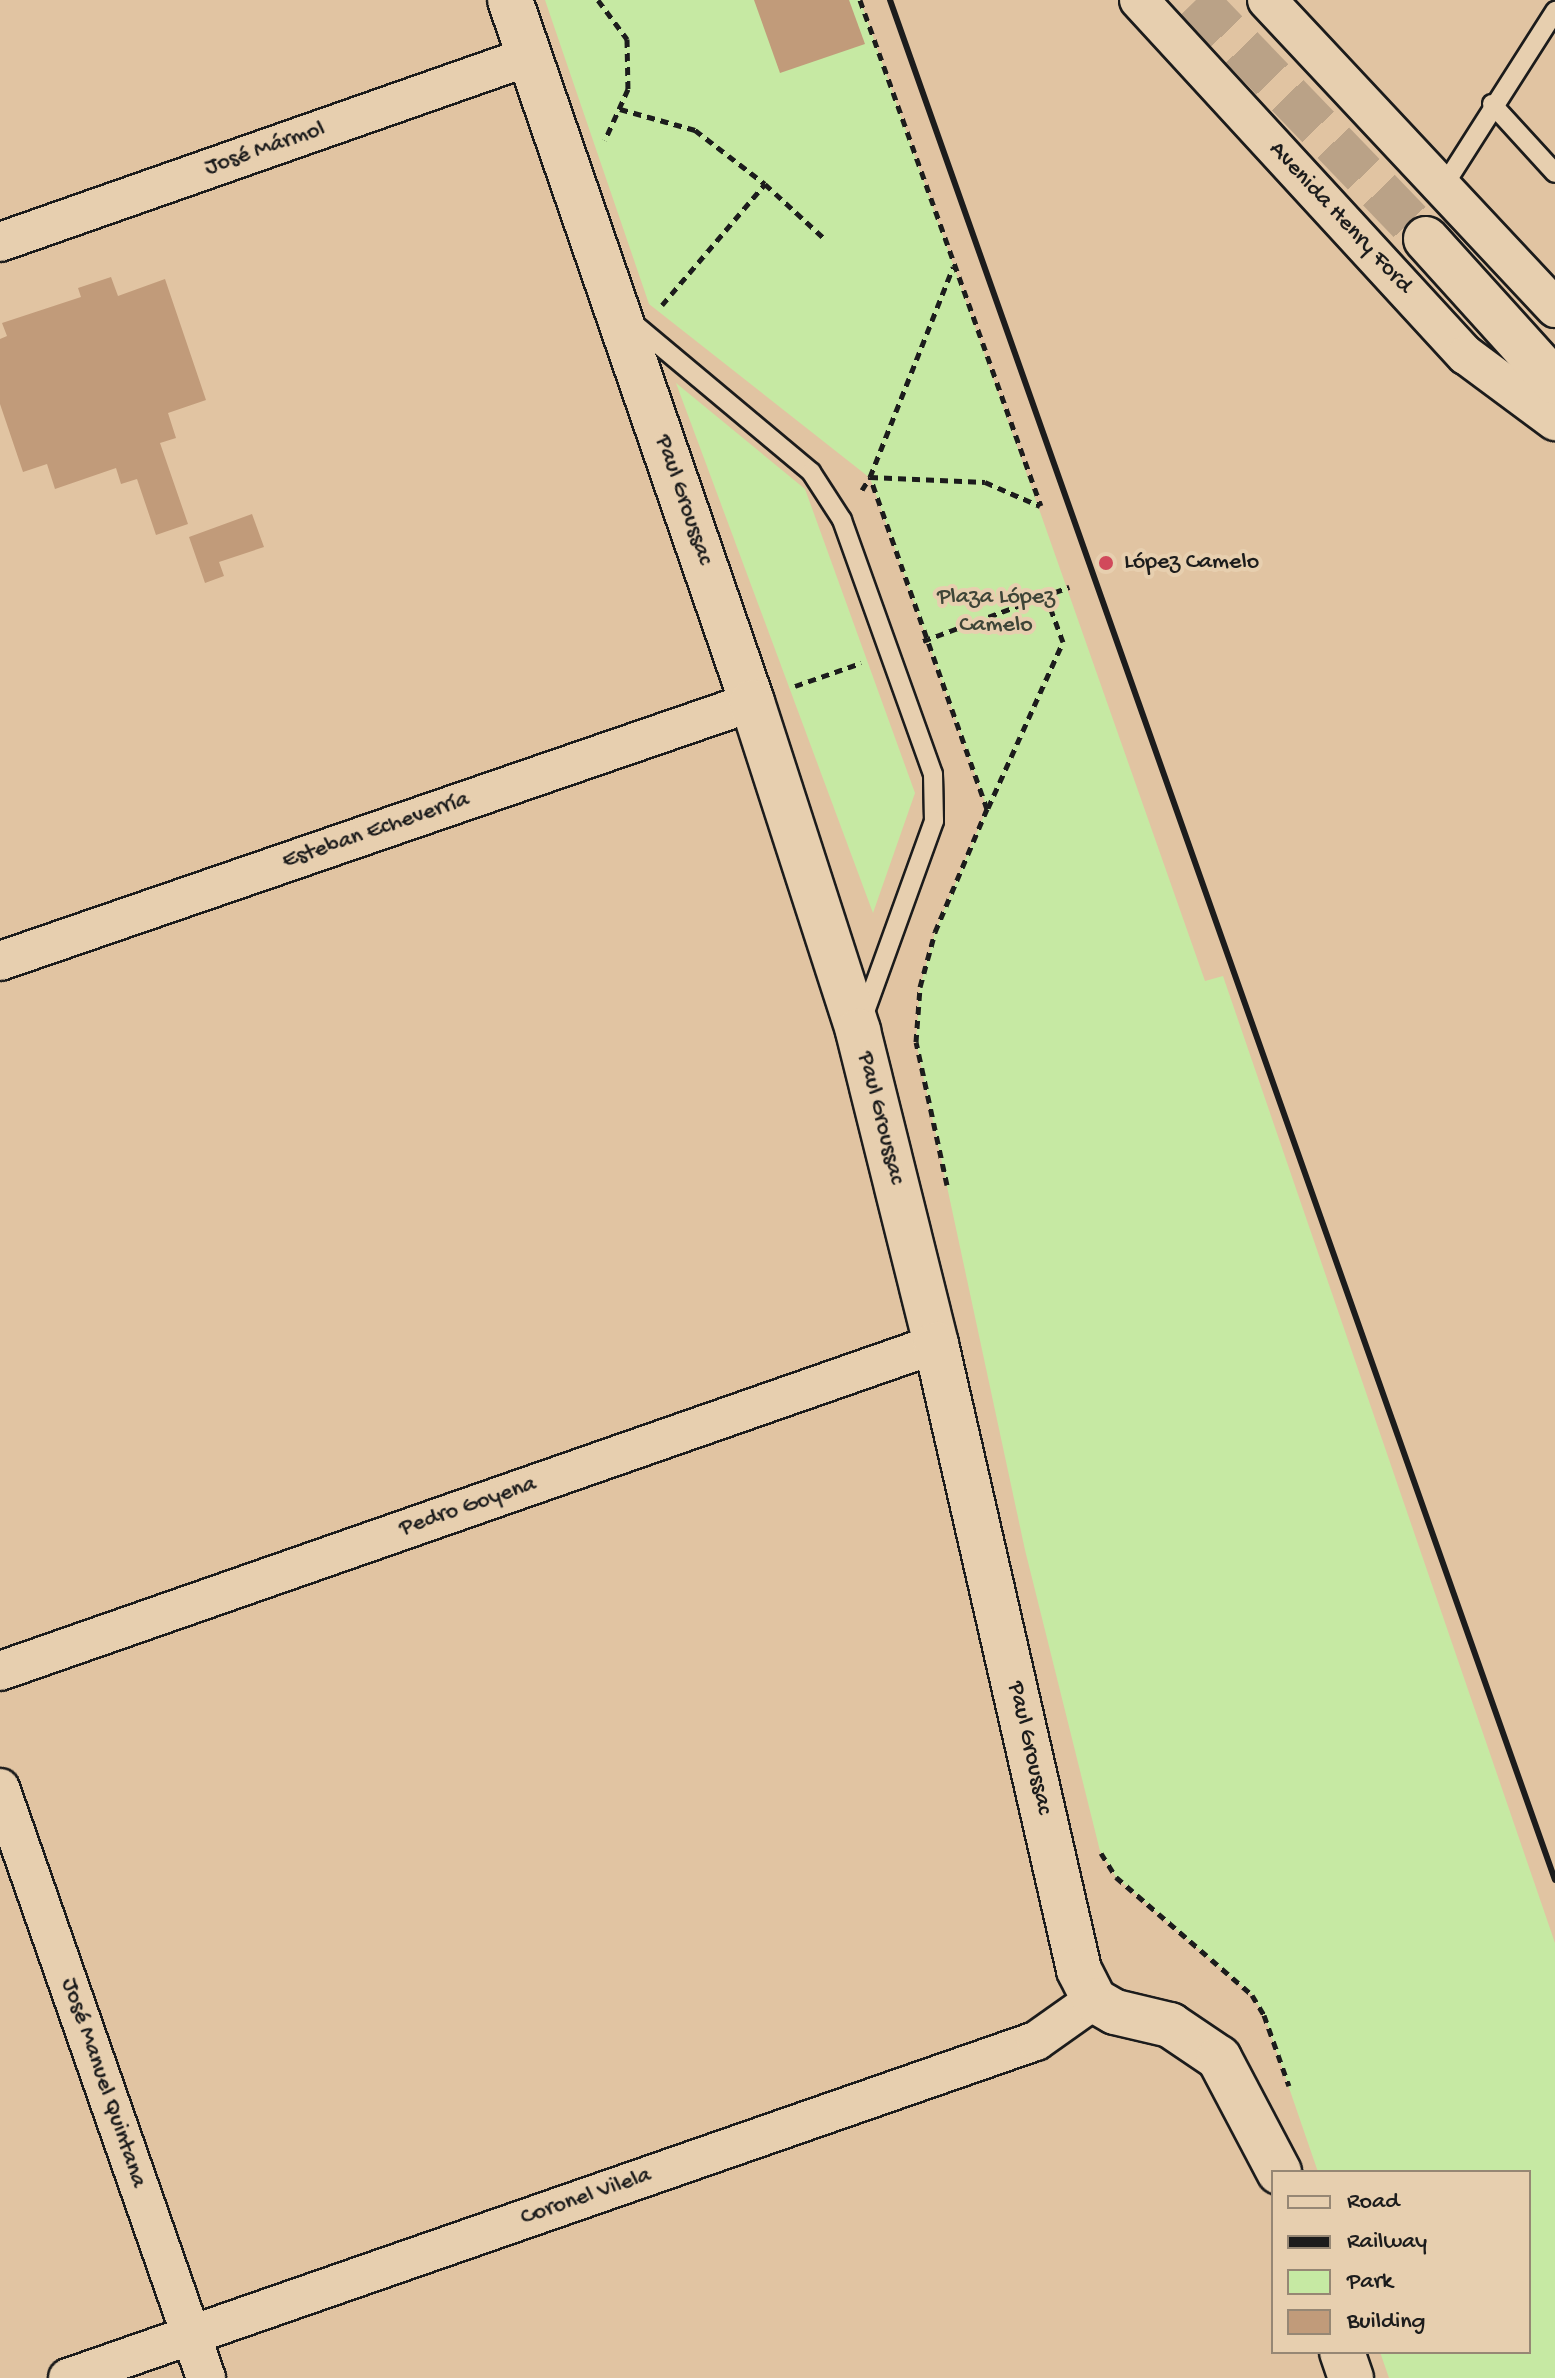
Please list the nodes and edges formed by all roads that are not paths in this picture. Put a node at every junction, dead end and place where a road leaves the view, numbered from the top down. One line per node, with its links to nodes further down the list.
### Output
1 (510, 0): 5 (street, Paul Groussac)
2 (1139, 0): 14 (street, Avenida Henry Ford)
3 (1267, 0): 8 (street)
4 (1555, 11): 6 (lane)
5 (530, 56): 10 (street, José Mármol); 12 (street, Paul Groussac)
6 (1492, 104): 7 (lane); 8 (lane)
7 (1555, 173)
8 (1443, 187): 11 (street)
9 (1426, 239): 13 (street, Avenida Henry Ford)
10 (0, 242)
11 (1555, 308)
12 (629, 320): 15 (street, Paul Groussac); 17 (lane)
13 (1555, 382)
14 (1555, 421)
15 (752, 702): 16 (street, Esteban Echeverría); 17 (street, Paul Groussac)
16 (0, 961)
17 (858, 1031): 18 (street, Paul Groussac)
18 (936, 1344): 19 (street, Pedro Goyena); 21 (street, Paul Groussac)
19 (0, 1671)
20 (0, 1788): 23 (street, José Manuel Quintana)
21 (1094, 2000): 22 (street); 23 (street, Coronel Vilela)
22 (1278, 2170)
23 (191, 2334): 25 (street, Coronel Vilela); 26 (street, José Manuel Quintana)
24 (1343, 2354): 27 (street)
25 (68, 2378)
26 (206, 2378)
27 (1351, 2378)

